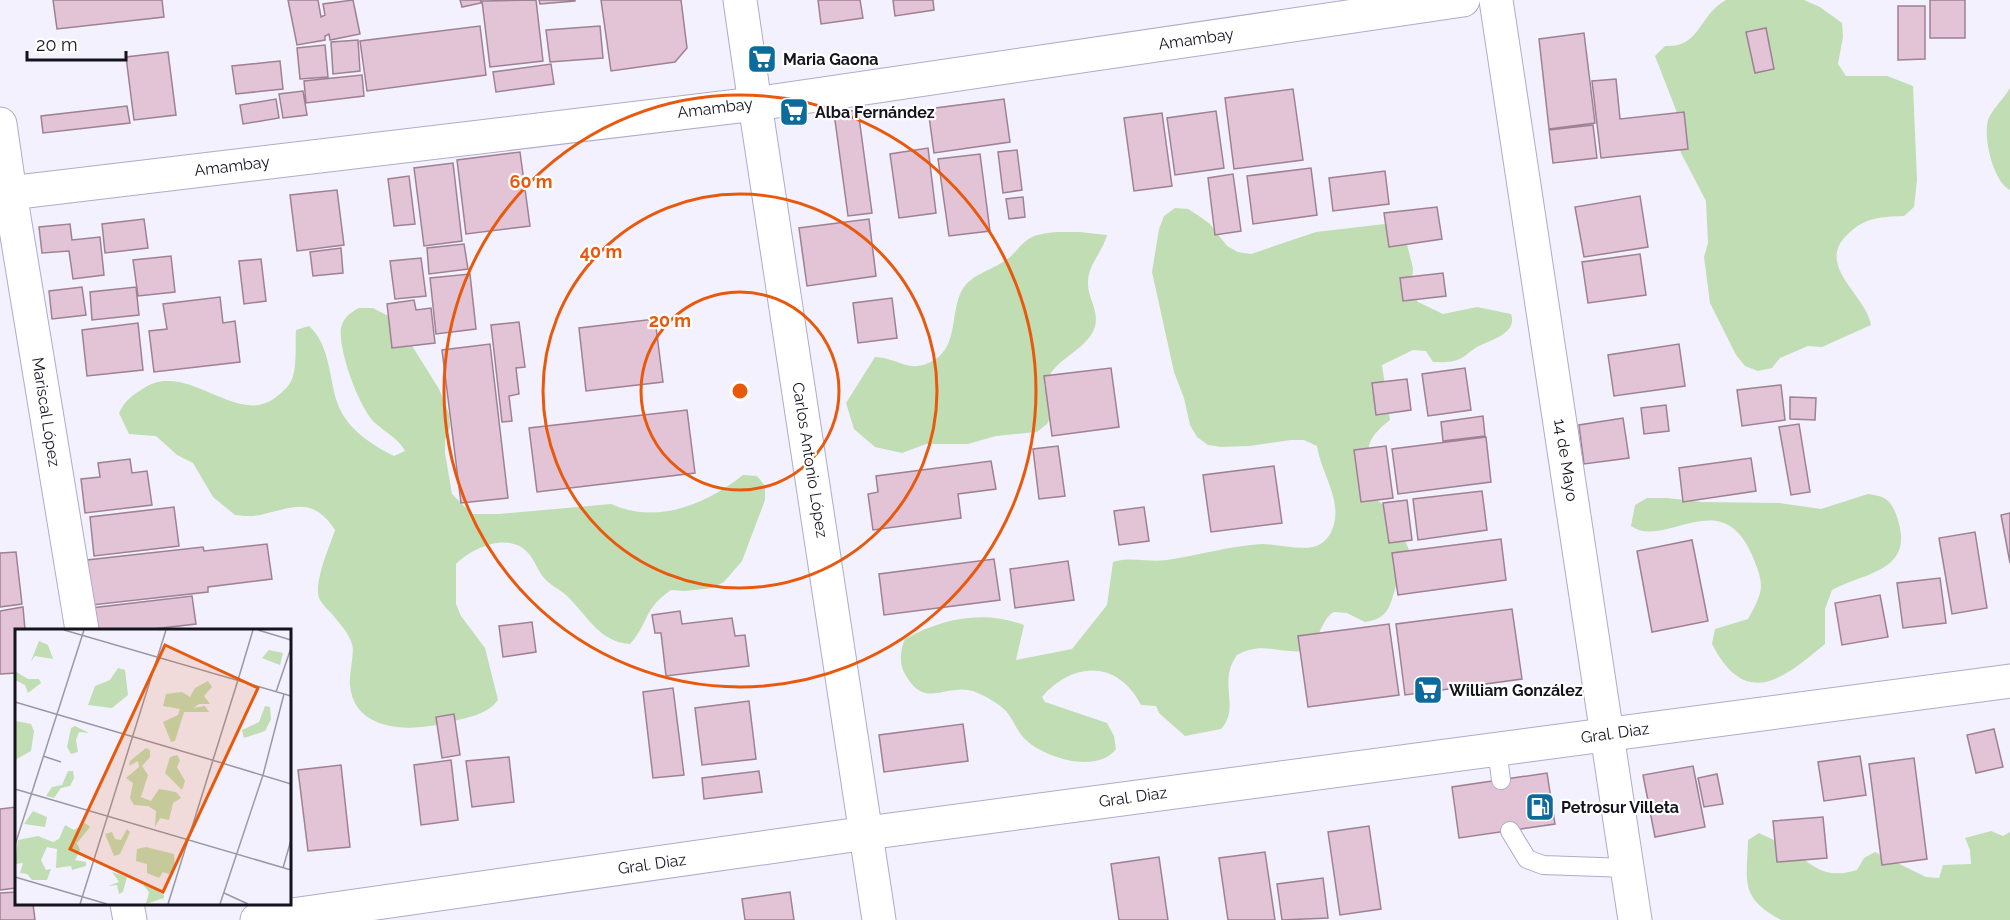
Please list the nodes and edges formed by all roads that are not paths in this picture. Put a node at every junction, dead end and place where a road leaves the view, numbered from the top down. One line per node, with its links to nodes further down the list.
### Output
1 (740, 0): 4 (main road, Carlos Antonio López)
2 (1463, 0): 4 (main road, Amambay)
3 (1496, 0): 9 (main road, 14 de Mayo)
4 (755, 104): 6 (main road, Amambay); 11 (main road, Carlos Antonio López)
5 (0, 124): 6 (main road, Mariscal López)
6 (5, 194): 7 (main road, Mariscal López)
7 (82, 629)
8 (2010, 681): 9 (main road, Gral. Diaz)
9 (1607, 734): 11 (main road, Gral. Diaz); 12 (main road, 14 de Mayo)
10 (1510, 831): 12 (lane)
11 (867, 833): 15 (main road, Gral. Diaz); 16 (main road, Carlos Antonio López)
12 (1627, 868): 17 (main road, 14 de Mayo)
13 (127, 905): 14 (main road)
14 (130, 920)
15 (257, 920)
16 (879, 920)
17 (1635, 920)

